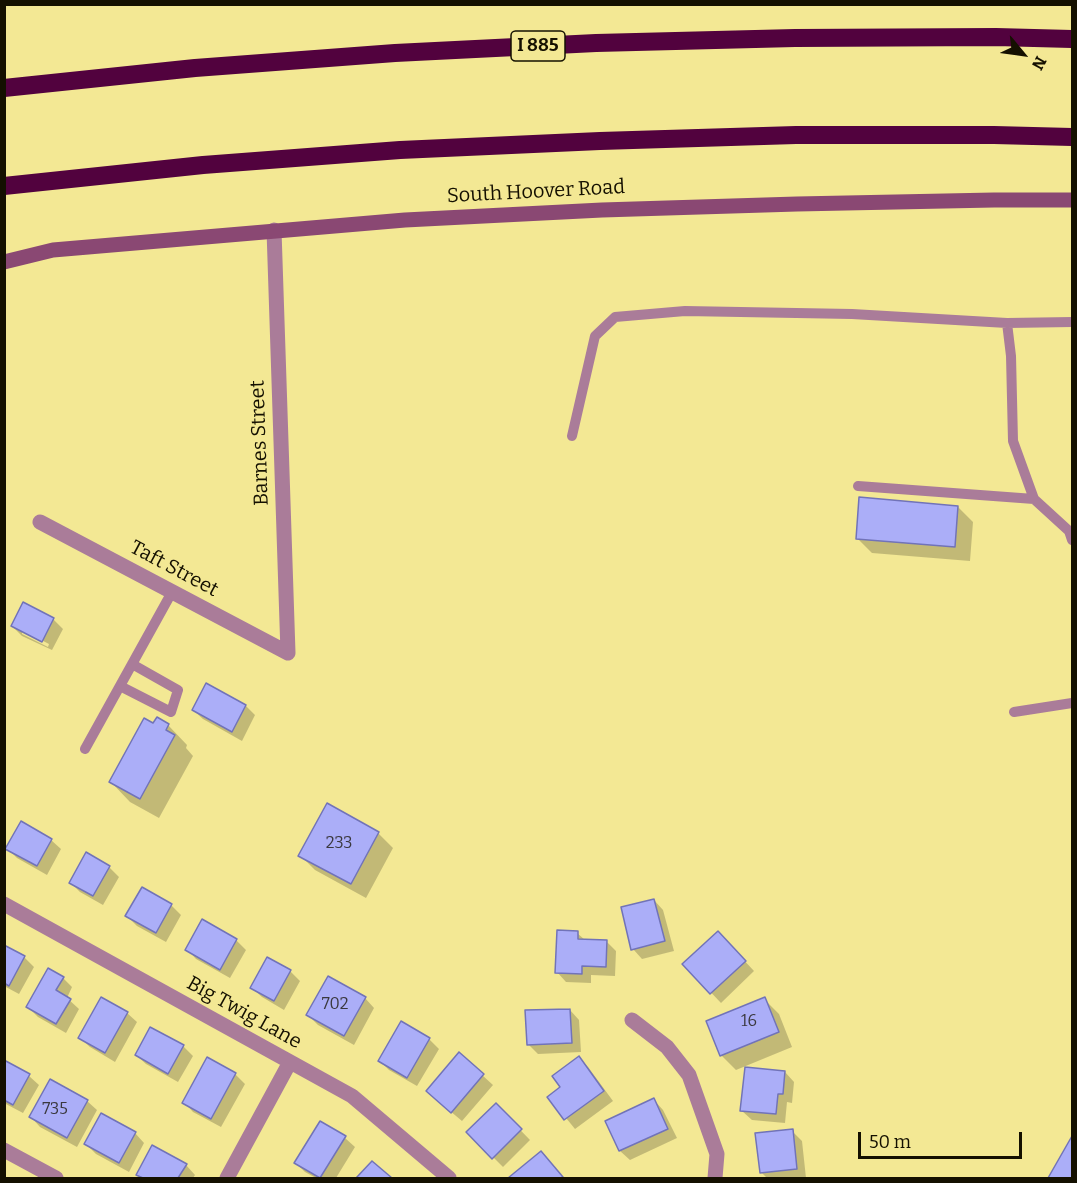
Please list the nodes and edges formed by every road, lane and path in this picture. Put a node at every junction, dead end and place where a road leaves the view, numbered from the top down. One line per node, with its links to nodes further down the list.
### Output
1 (1072, 39): 2 (highway, I 885)
2 (4, 88)
3 (1072, 137): 4 (highway)
4 (4, 186)
5 (1072, 200): 6 (street, South Hoover Road)
6 (274, 230): 7 (street, South Hoover Road); 16 (street, Barnes Street)
7 (4, 262)
8 (1072, 322): 9 (lane)
9 (1006, 323): 10 (lane); 12 (lane)
10 (572, 436)
11 (858, 486): 12 (lane)
12 (1034, 499): 14 (lane)
13 (40, 522): 15 (street, Taft Street)
14 (1072, 540)
15 (171, 592): 16 (street, Taft Street); 17 (lane)
16 (288, 653)
17 (132, 664): 18 (lane); 18 (lane)
18 (120, 686): 21 (lane)
19 (1072, 703): 20 (lane)
20 (1014, 712)
21 (85, 749)
22 (4, 904): 24 (street, Big Twig Lane)
23 (632, 1020): 29 (street)
24 (290, 1062): 27 (street); 28 (street, Big Twig Lane)
25 (4, 1150): 26 (street)
26 (56, 1179)
27 (227, 1179)
28 (449, 1179)
29 (715, 1179)

